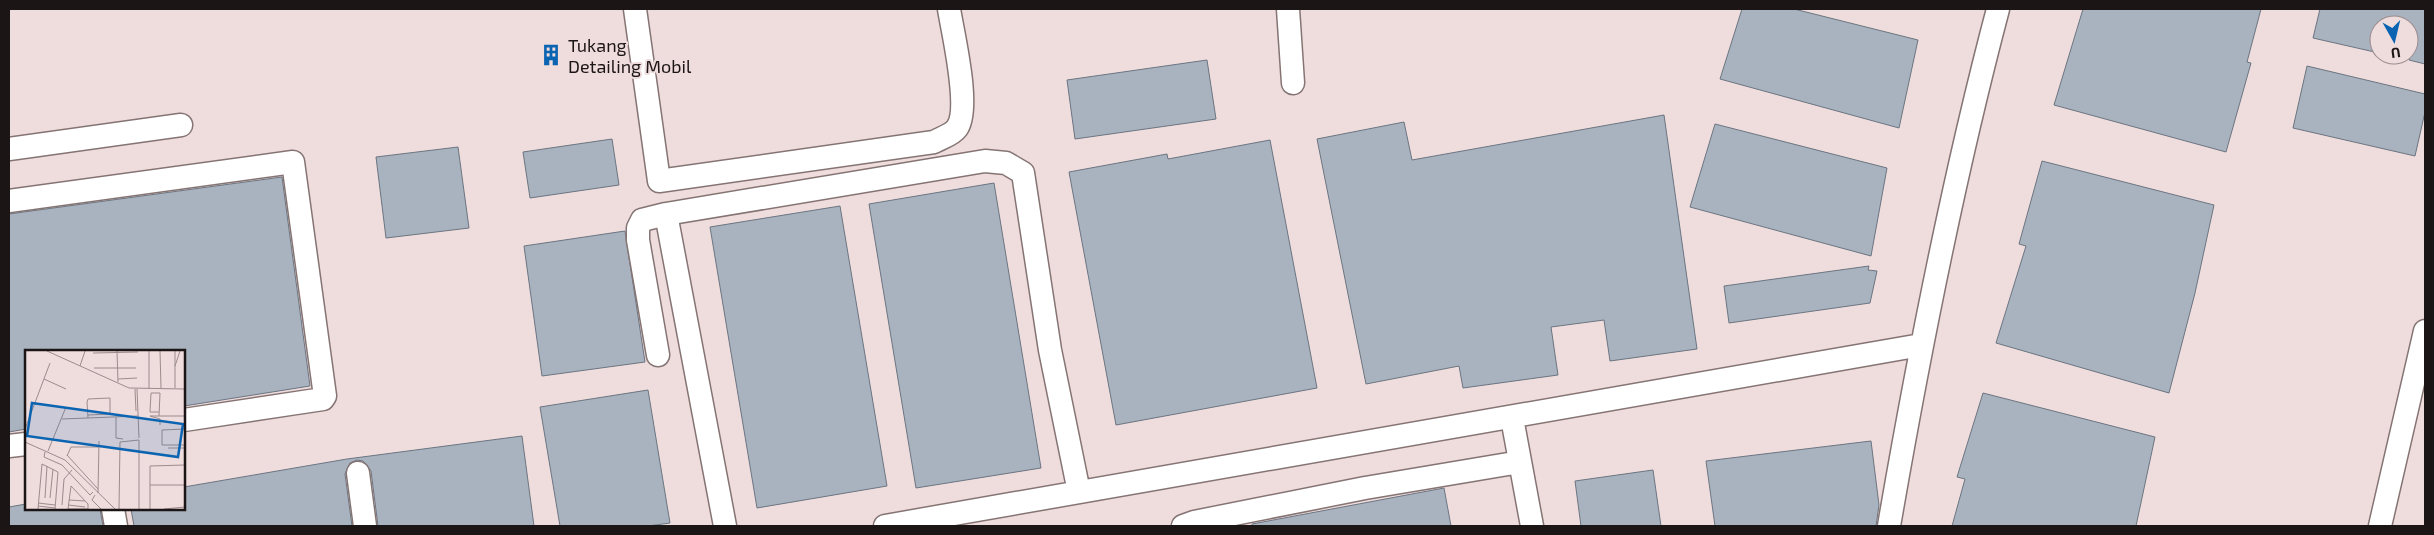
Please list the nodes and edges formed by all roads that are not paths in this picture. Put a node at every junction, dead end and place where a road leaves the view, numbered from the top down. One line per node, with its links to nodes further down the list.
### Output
1 (634, 9): 2 (lane)
2 (949, 9)
3 (1288, 9): 5 (lane)
4 (1998, 9): 11 (lane)
5 (1293, 83)
6 (181, 125): 7 (lane)
7 (9, 148)
8 (9, 201): 14 (lane)
9 (666, 214): 12 (lane); 19 (lane); 23 (lane)
10 (2425, 331): 28 (lane)
11 (1921, 345): 13 (lane); 27 (lane)
12 (658, 355)
13 (1512, 418): 17 (lane); 19 (lane)
14 (185, 420)
15 (25, 444): 16 (lane)
16 (9, 446)
17 (1520, 462): 25 (lane); 26 (lane)
18 (358, 472): 22 (lane)
19 (1079, 492): 24 (lane)
20 (113, 510): 21 (lane)
21 (116, 526)
22 (365, 526)
23 (725, 526)
24 (885, 526)
25 (1183, 526)
26 (1532, 526)
27 (1889, 526)
28 (2380, 526)

